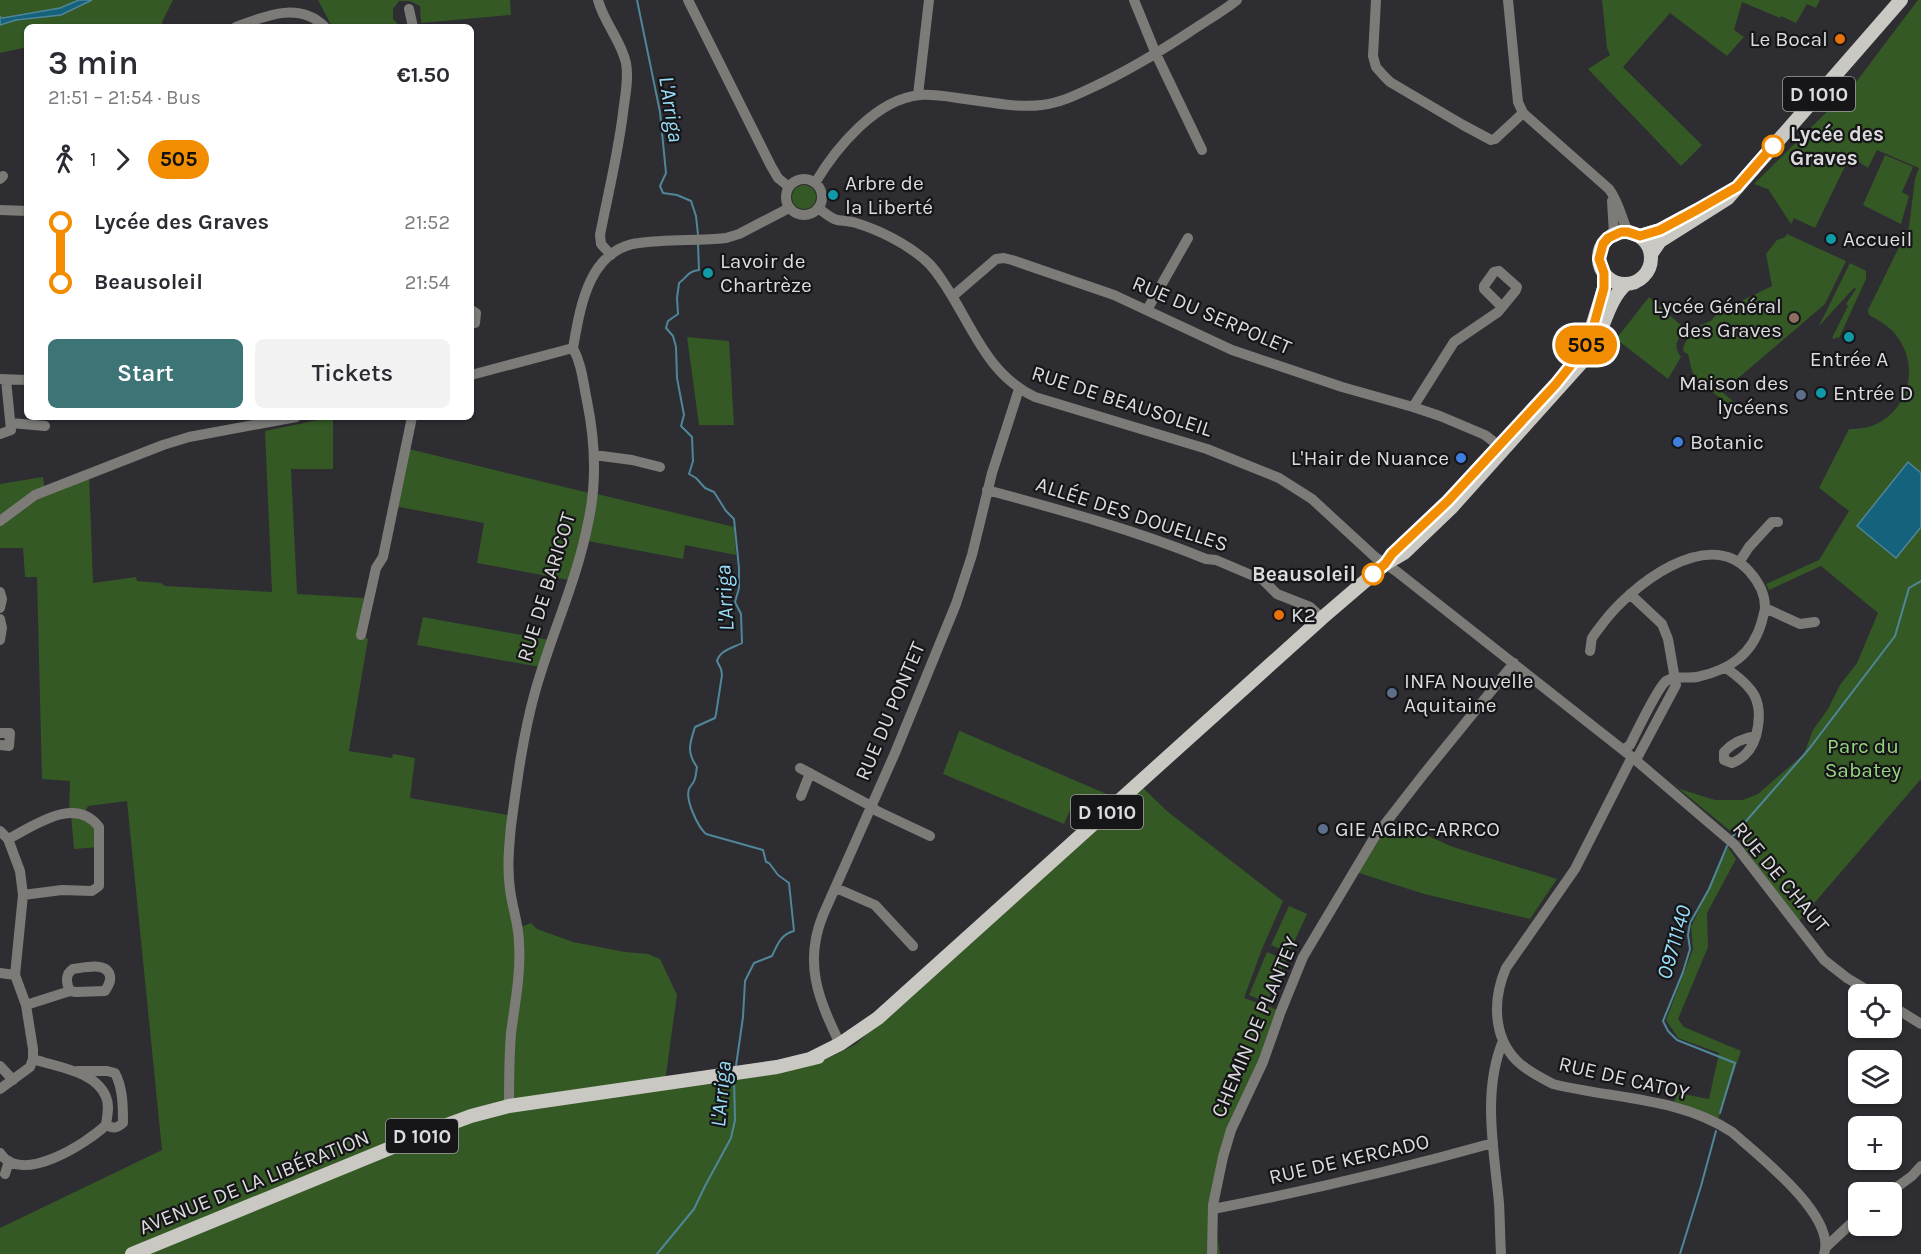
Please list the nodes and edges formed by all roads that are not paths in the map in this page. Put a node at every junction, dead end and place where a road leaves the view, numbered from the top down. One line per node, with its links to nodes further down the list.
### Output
1 (598, 0): 27 (street)
2 (688, 0): 18 (street)
3 (929, 0): 14 (street)
4 (1134, 0): 13 (street)
5 (1237, 0): 13 (street)
6 (1376, 0): 15 (street)
7 (1508, 0): 15 (street)
8 (1901, 0): 19 (main road, D 1010)
9 (409, 9): 12 (street)
10 (244, 24): 11 (street)
11 (321, 24)
12 (412, 24)
13 (1156, 54): 14 (street); 16 (street)
14 (918, 95): 17 (street)
15 (1523, 113): 24 (street)
16 (1202, 143)
17 (815, 183): 18 (street); 21 (street)
18 (789, 187): 20 (street)
19 (1737, 187): 24 (main road, D 1010); 26 (main road, D 1010)
20 (789, 208): 21 (street); 27 (street)
21 (818, 208): 30 (street, RUE DE BEAUSOLEIL)
22 (0, 210): 23 (street)
23 (24, 211)
24 (1627, 234): 26 (main road); 28 (main road)
25 (1182, 241): 32 (street)
26 (1651, 254): 29 (main road)
27 (611, 255): 33 (street)
28 (1604, 273): 29 (main road); 44 (main road, D 1010)
29 (1626, 284): 44 (main road, D 1010)
30 (953, 296): 32 (street, RUE DU SERPOLET); 37 (street, RUE DE BEAUSOLEIL)
31 (1502, 306): 38 (street)
32 (1147, 309): 38 (street, RUE DU SERPOLET)
33 (573, 348): 34 (street); 45 (street, RUE DE BARICOT)
34 (474, 374)
35 (3, 380): 36 (street); 41 (street)
36 (24, 380)
37 (1019, 389): 47 (street, RUE DU PONTET); 51 (street, RUE DE BEAUSOLEIL)
38 (1413, 407): 44 (street, RUE DU SERPOLET)
39 (279, 420): 48 (street)
40 (411, 420): 59 (street)
41 (11, 423): 42 (street); 43 (street)
42 (45, 426)
43 (0, 434)
44 (1505, 443): 51 (main road, D 1010); 51 (main road, D 1010)
45 (594, 455): 46 (street); 92 (street, RUE DE BARICOT)
46 (660, 467)
47 (987, 490): 56 (street, ALLÉE DES DOUELLES); 70 (street, RUE DU PONTET)
48 (0, 521)
49 (1778, 522): 50 (street)
50 (1740, 561): 53 (street); 55 (street)
51 (1385, 564): 56 (main road, D 1010); 62 (street, RUE DE BEAUSOLEIL)
52 (0, 592): 54 (street)
53 (1630, 594): 61 (street); 64 (street)
54 (0, 608)
55 (1765, 608): 58 (street); 63 (street)
56 (1322, 618): 82 (main road, D 1010)
57 (0, 619): 60 (street)
58 (1815, 622)
59 (361, 635)
60 (0, 640)
61 (1590, 651)
62 (1514, 663): 68 (street, RUE DE CHAUT); 100 (street, CHEMIN DE PLANTEY)
63 (1726, 668): 64 (street); 66 (street)
64 (1674, 677): 68 (street); 68 (street)
65 (0, 733): 67 (street)
66 (1756, 735)
67 (0, 745)
68 (1631, 755): 78 (street, RUE DE CHAUT); 84 (street, RUE DE CATOY)
69 (801, 796): 70 (street)
70 (871, 806): 72 (street); 73 (street, RUE DU PONTET)
71 (4, 835): 74 (street); 74 (street)
72 (930, 836)
73 (836, 888): 75 (street); 85 (street, RUE DU PONTET)
74 (23, 894): 77 (street)
75 (905, 944)
76 (0, 973): 77 (street)
77 (15, 975): 80 (street)
78 (1857, 984)
79 (70, 991): 80 (street)
80 (26, 1005): 86 (street)
81 (1902, 1012): 83 (street)
82 (870, 1024): 85 (main road, D 1010); 87 (main road, D 1010)
83 (1921, 1024)
84 (1503, 1041): 94 (street); 102 (street, RUE DE CATOY)
85 (840, 1044): 87 (main road, D 1010)
86 (33, 1059): 89 (street); 90 (street)
87 (810, 1059): 92 (main road, AVENUE DE LA LIBÉRATION / D 1010)
88 (0, 1066): 90 (street)
89 (71, 1071): 93 (street); 93 (street)
90 (13, 1080): 91 (street)
91 (0, 1089)
92 (509, 1106): 103 (main road, AVENUE DE LA LIBÉRATION / D 1010)
93 (106, 1125): 95 (street)
94 (1493, 1143): 100 (street, RUE DE KERCADO); 105 (street)
95 (4, 1157): 97 (street)
96 (1921, 1166): 98 (street)
97 (5, 1174)
98 (1917, 1179): 99 (street)
99 (1902, 1186)
100 (1213, 1209): 104 (street, CHEMIN DE PLANTEY)
101 (1848, 1227): 102 (street)
102 (1825, 1250)
103 (132, 1254)
104 (1212, 1254)
105 (1501, 1254)

